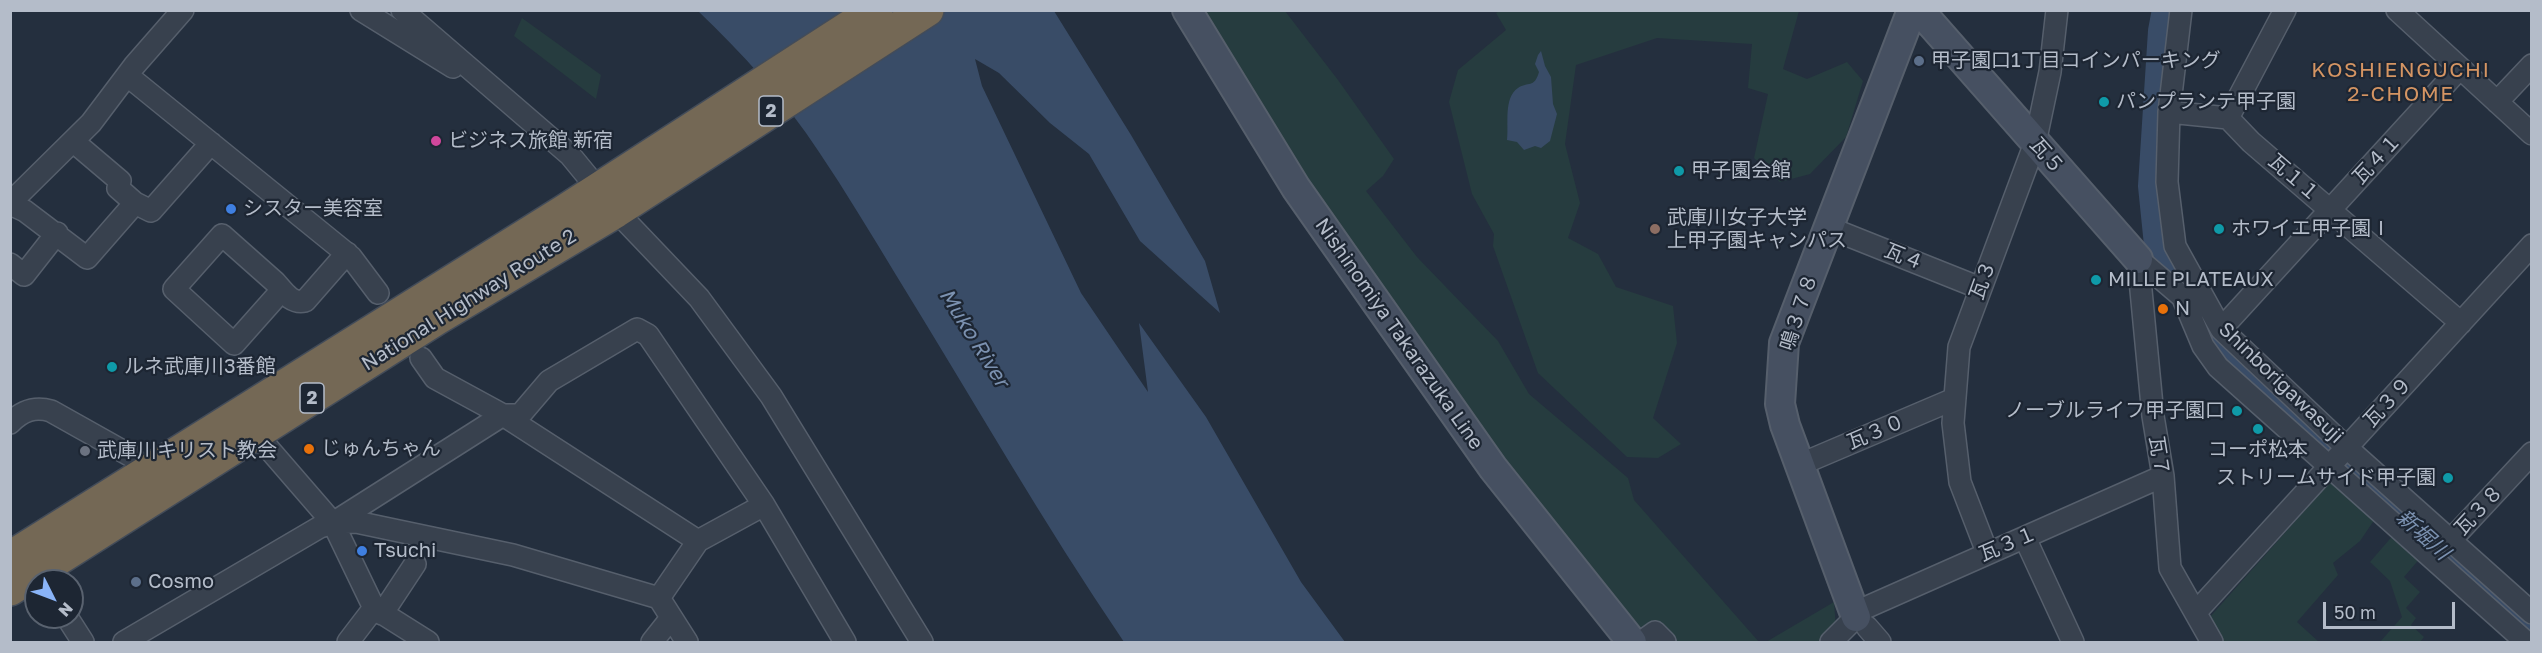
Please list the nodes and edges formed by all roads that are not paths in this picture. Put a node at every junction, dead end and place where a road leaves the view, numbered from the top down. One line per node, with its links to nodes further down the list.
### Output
1 (183, 10): 15 (street)
2 (361, 10): 16 (street)
3 (402, 10): 16 (street)
4 (876, 10): 24 (highway, National Highway Route 2 / 2)
5 (927, 10): 24 (highway, National Highway Route 2 / 2)
6 (1187, 10): 76 (street, Nishinomiya Takarazuka Line)
7 (1912, 10): 28 (street, 鳴３７８)
8 (1919, 10): 23 (street, 瓦５)
9 (2057, 10): 23 (street, 瓦３)
10 (2181, 10): 18 (street, Shinborigawasuji)
11 (2285, 10): 19 (street)
12 (2408, 14): 14 (street)
13 (2532, 65): 17 (street)
14 (2460, 69): 17 (street); 27 (street, 瓦４１)
15 (128, 76): 21 (street); 22 (street)
16 (491, 86): 24 (street)
17 (2497, 102): 20 (street)
18 (2169, 112): 19 (street); 39 (street, Shinborigawasuji)
19 (2228, 118): 27 (street, 瓦１１)
20 (2532, 134)
21 (74, 142): 25 (street); 26 (street)
22 (211, 143): 25 (street); 31 (street)
23 (2036, 143): 32 (street, 瓦５); 34 (street, 瓦３)
24 (606, 200): 44 (highway, National Highway Route 2 / 2); 48 (highway, National Highway Route 2 / 2); 75 (street)
25 (135, 203): 29 (street)
26 (10, 204): 29 (street)
27 (2330, 210): 38 (street, 瓦１１); 39 (street, 瓦４１)
28 (1827, 227): 34 (street, 瓦４); 47 (street, 鳴３７８)
29 (57, 233): 33 (street)
30 (2532, 245): 38 (street, 瓦３９)
31 (347, 253): 35 (street); 36 (street)
32 (2138, 259): 37 (street, 瓦５); 49 (street, 瓦７)
33 (10, 264)
34 (1980, 288): 41 (street, 瓦３)
35 (282, 290): 35 (street)
36 (378, 292)
37 (2182, 296): 39 (street, 瓦５); 46 (street)
38 (2461, 323): 46 (street, 瓦３９)
39 (2221, 329): 46 (street, Shinborigawasuji)
40 (421, 358): 42 (street)
41 (1954, 399): 47 (street, 瓦３０); 55 (street, 瓦３)
42 (503, 415): 50 (street); 51 (street); 53 (street)
43 (10, 423): 48 (street)
44 (256, 434): 51 (street); 58 (highway, National Highway Route 2 / 2)
45 (2532, 453): 54 (street, 瓦３８)
46 (2336, 458): 54 (street, Shinborigawasuji); 63 (street, 瓦３９); 82 (street)
47 (1798, 465): 67 (street, 鳴３７８)
48 (144, 474): 57 (highway, National Highway Route 2 / 2)
49 (2163, 476): 52 (street, 瓦３１); 63 (street, 瓦７)
50 (764, 506): 53 (street); 74 (street)
51 (333, 523): 61 (street); 62 (street); 69 (street)
52 (2025, 538): 55 (street, 瓦３１); 80 (street)
53 (698, 541): 61 (street)
54 (2450, 541): 64 (street, Shinborigawasuji)
55 (1987, 552): 67 (street, 瓦３１)
56 (415, 564): 62 (street)
57 (32, 569)
58 (33, 569)
59 (24, 576): 60 (highway, National Highway Route 2 / 2)
60 (10, 589)
61 (659, 598): 65 (street)
62 (378, 611): 70 (street); 71 (street)
63 (2196, 612): 81 (street, 瓦７)
64 (2532, 613)
65 (671, 618): 72 (street); 73 (street)
66 (75, 629): 68 (street)
67 (1864, 632): 79 (street, 瓦３１)
68 (83, 642)
69 (124, 642)
70 (348, 642)
71 (428, 642)
72 (652, 642)
73 (687, 642)
74 (845, 642)
75 (922, 642)
76 (1632, 642)
77 (1641, 642): 78 (street)
78 (1665, 642)
79 (1831, 642)
80 (2073, 642)
81 (2212, 642)
82 (2526, 642)

